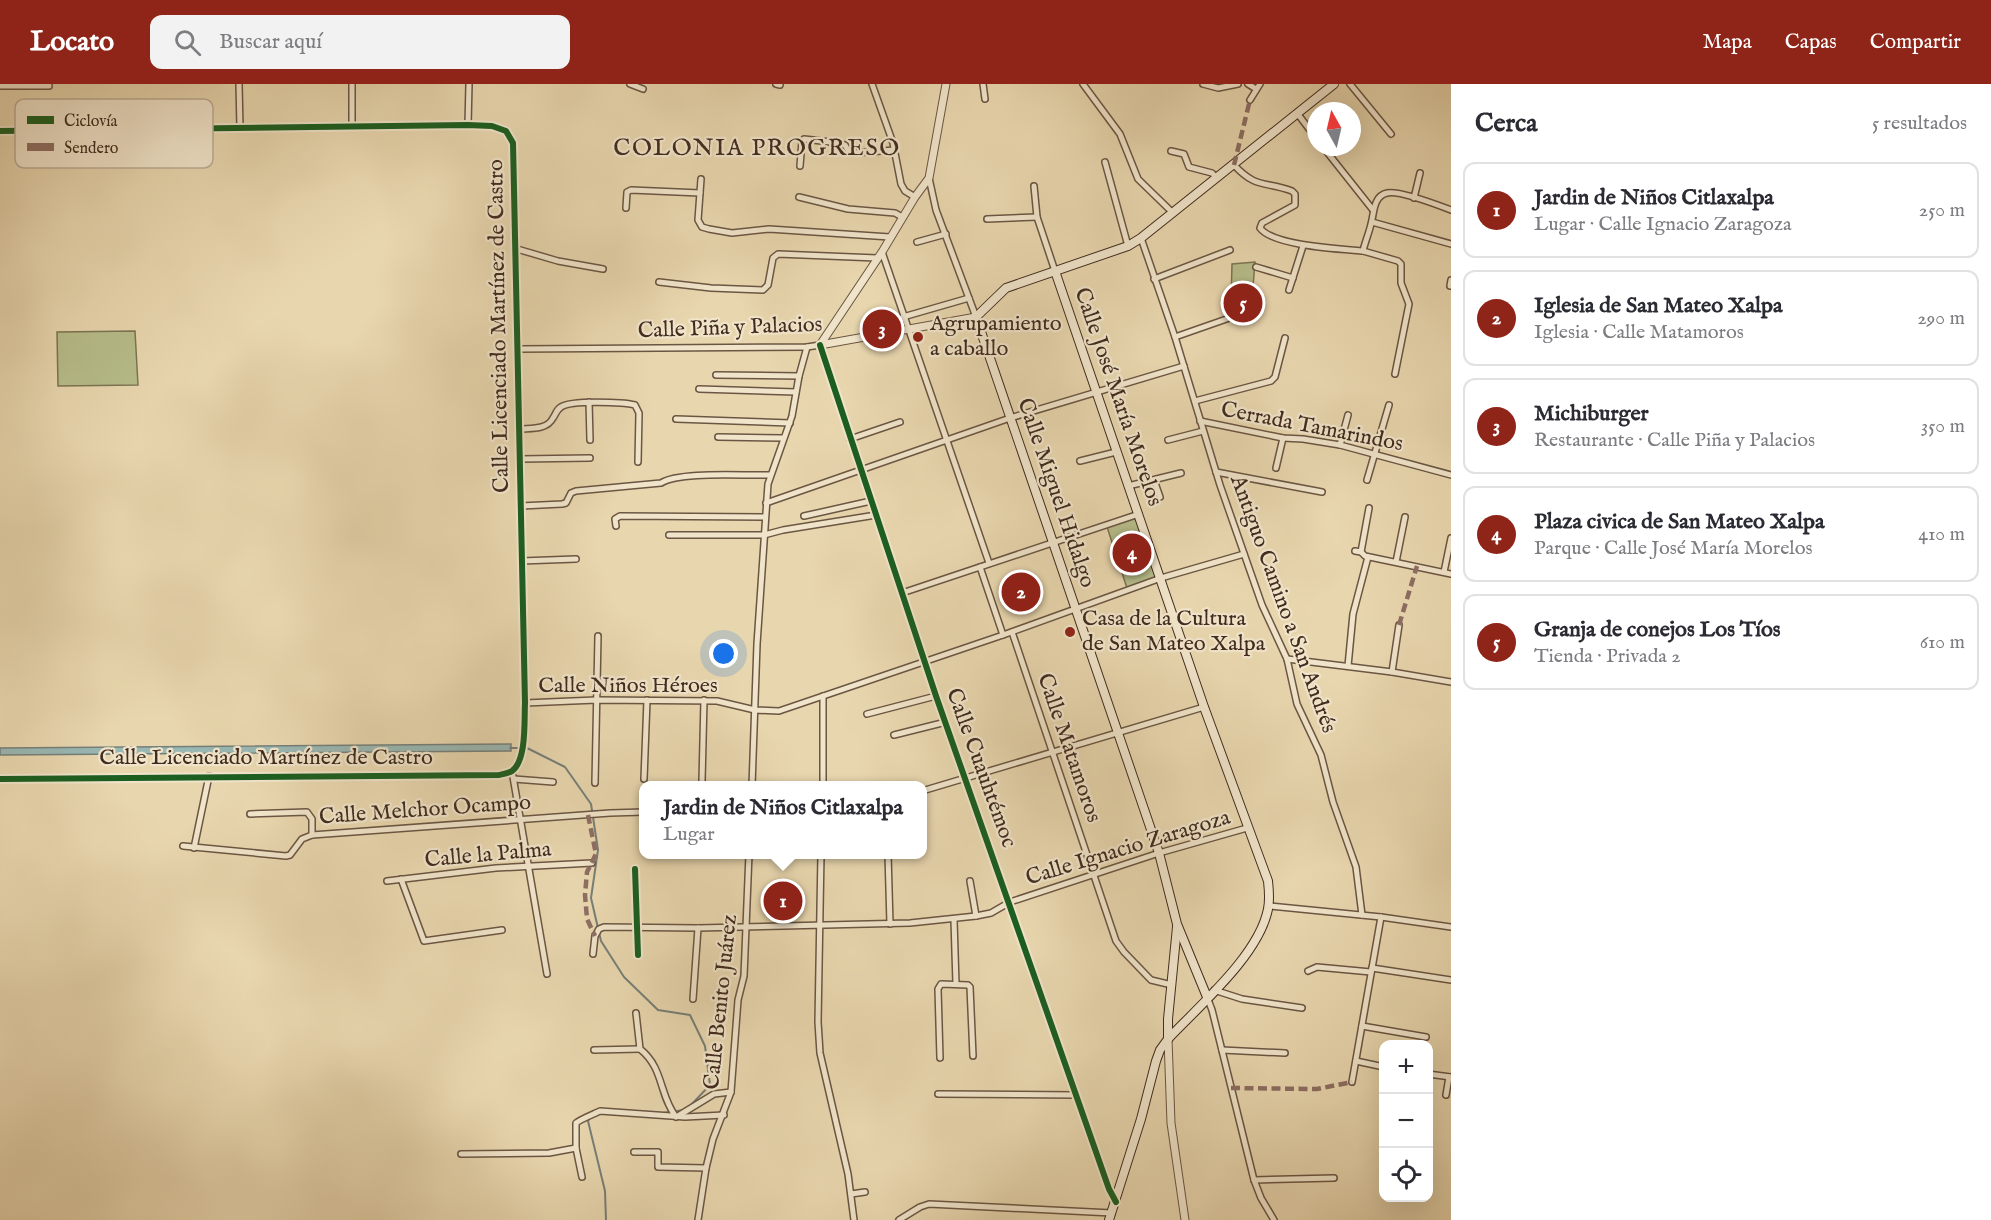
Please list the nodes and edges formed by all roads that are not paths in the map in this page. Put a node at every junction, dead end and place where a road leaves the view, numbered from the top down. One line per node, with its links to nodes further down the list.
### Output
1 (239, 84): 25 (street)
2 (352, 84): 23 (street)
3 (469, 84): 21 (street)
4 (630, 84): 17 (street)
5 (872, 84): 29 (street)
6 (946, 84): 37 (street)
7 (983, 84): 18 (street)
8 (1083, 84): 47 (street)
9 (1203, 84): 10 (street)
10 (1238, 84)
11 (1248, 84): 16 (street)
12 (1334, 84): 20 (main road)
13 (1350, 84): 28 (street)
14 (0, 86): 15 (street)
15 (49, 86)
16 (1258, 87): 19 (street)
17 (642, 89)
18 (985, 99)
19 (1250, 100)
20 (1297, 113): 22 (street); 33 (main road)
21 (468, 125): 23 (street, Calle Licenciado Martínez de Castro); 59 (street, Calle Licenciado Martínez de Castro)
22 (1307, 126)
23 (352, 127): 25 (street, Calle Licenciado Martínez de Castro)
24 (213, 128): 25 (street, Calle Licenciado Martínez de Castro)
25 (240, 128)
26 (0, 131): 27 (street, Calle Licenciado Martínez de Castro)
27 (15, 131)
28 (1391, 134)
29 (895, 150): 34 (street); 42 (street)
30 (1171, 151): 36 (street)
31 (1330, 156): 45 (street)
32 (1105, 162): 57 (street)
33 (1234, 165): 36 (main road); 58 (street)
34 (800, 166)
35 (1420, 173): 43 (street)
36 (1216, 177): 47 (main road)
37 (929, 178): 42 (street); 52 (street, Calle Miguel Hidalgo)
38 (701, 179): 40 (street)
39 (1034, 186): 49 (street)
40 (700, 193): 44 (street); 53 (street)
41 (799, 197): 48 (street)
42 (915, 197): 48 (street)
43 (1414, 198): 45 (street); 46 (street)
44 (626, 208)
45 (1373, 210): 51 (street)
46 (1451, 210)
47 (1173, 213): 54 (main road)
48 (902, 217): 53 (street)
49 (1037, 217): 50 (street); 65 (street)
50 (987, 219)
51 (1372, 222): 56 (street); 61 (street)
52 (946, 234): 55 (street); 70 (street, Calle Miguel Hidalgo)
53 (890, 237): 62 (street)
54 (1142, 238): 57 (main road); 67 (street, Antiguo Camino a San Andrés)
55 (917, 242)
56 (1451, 244)
57 (1128, 246): 65 (main road)
58 (1303, 246): 61 (street); 66 (street)
59 (517, 249): 64 (street); 79 (street, Calle Licenciado Martínez de Castro)
60 (1230, 250): 67 (street)
61 (1363, 251): 81 (street)
62 (879, 255): 68 (street); 72 (street); 77 (street)
63 (1256, 267): 66 (street)
64 (603, 269)
65 (1055, 271): 73 (main road); 85 (main road, Calle José María Morelos)
66 (1293, 278): 69 (street)
67 (1154, 279): 75 (street, Antiguo Camino a San Andrés)
68 (659, 282)
69 (1289, 290)
70 (969, 298): 72 (street); 73 (street, Calle Miguel Hidalgo)
71 (1258, 308): 75 (street)
72 (903, 317): 74 (street)
73 (976, 317): 74 (street, Calle Piña y Palacios); 91 (main road, Calle Miguel Hidalgo)
74 (907, 329): 77 (street, Calle Piña y Palacios); 103 (street)
75 (1175, 337): 80 (street, Antiguo Camino a San Andrés)
76 (1285, 338): 87 (street)
77 (820, 345): 78 (street, Calle Piña y Palacios); 101 (street, Calle Cuauhtémoc)
78 (807, 347): 79 (street, Calle Piña y Palacios); 83 (street)
79 (519, 350): 96 (street, Calle Licenciado Martínez de Castro)
80 (1184, 366): 85 (street); 87 (street, Antiguo Camino a San Andrés)
81 (1395, 374)
82 (717, 375): 83 (street)
83 (799, 376): 86 (street)
84 (699, 389): 86 (street)
85 (1097, 390): 91 (street); 106 (main road, Calle José María Morelos)
86 (796, 392): 95 (street)
87 (1195, 401): 93 (street, Antiguo Camino a San Andrés)
88 (589, 402): 96 (street); 102 (street); 111 (street)
89 (1389, 405): 107 (street)
90 (1348, 415): 105 (street)
91 (1010, 418): 103 (street); 136 (main road, Calle Miguel Hidalgo)
92 (676, 419): 95 (street)
93 (1200, 421): 97 (street, Antiguo Camino a San Andrés); 100 (street, Cerrada Tamarindos)
94 (900, 422): 101 (street)
95 (790, 423): 99 (street)
96 (520, 429): 109 (street, Calle Licenciado Martínez de Castro)
97 (1203, 431): 104 (street); 114 (street, Antiguo Camino a San Andrés)
98 (718, 437): 99 (street)
99 (783, 438): 116 (street)
100 (1283, 438): 105 (street, Cerrada Tamarindos); 112 (street)
101 (850, 439): 113 (street, Calle Cuauhtémoc)
102 (590, 440)
103 (946, 440): 113 (street); 142 (street)
104 (1168, 440)
105 (1340, 445): 107 (street, Cerrada Tamarindos)
106 (1116, 452): 110 (street); 120 (main road, Calle José María Morelos)
107 (1375, 454): 117 (street, Cerrada Tamarindos); 119 (street)
108 (591, 458): 109 (street)
109 (520, 459): 125 (street, Calle Licenciado Martínez de Castro)
110 (1080, 461)
111 (638, 462)
112 (1276, 468)
113 (861, 470): 123 (street, Calle Cuauhtémoc); 124 (street)
114 (1216, 472): 121 (street); 137 (street, Antiguo Camino a San Andrés)
115 (1181, 473): 118 (street)
116 (770, 475): 124 (street); 125 (street, Calle Licenciado Martínez de Castro)
117 (1451, 475)
118 (1154, 480): 120 (street); 122 (street)
119 (1367, 480)
120 (1128, 486): 127 (main road, Calle José María Morelos)
121 (1322, 492)
122 (1160, 497)
123 (872, 501): 128 (street, Calle Cuauhtémoc); 129 (street)
124 (766, 503): 130 (street)
125 (521, 506): 140 (street, Calle Licenciado Martínez de Castro)
126 (1369, 508): 138 (street)
127 (1139, 514): 136 (street); 146 (main road, Calle José María Morelos)
128 (876, 515): 134 (street); 147 (street, Calle Cuauhtémoc)
129 (804, 516)
130 (765, 517): 132 (street); 134 (street)
131 (1405, 517): 141 (street)
132 (616, 526)
133 (669, 535): 134 (street)
134 (764, 535): 165 (street)
135 (1451, 538): 144 (street)
136 (1054, 542): 142 (street); 148 (main road, Calle Miguel Hidalgo)
137 (1244, 554): 146 (street, Calle Niños Héroes); 153 (street, Antiguo Camino a San Andrés)
138 (1368, 556): 141 (street); 155 (street)
139 (576, 559): 140 (street)
140 (521, 561): 163 (street, Calle Licenciado Martínez de Castro)
141 (1396, 562): 144 (street)
142 (989, 564): 143 (street)
143 (980, 567): 147 (street); 151 (street)
144 (1444, 572): 145 (street)
145 (1451, 574)
146 (1161, 578): 148 (street, Calle Niños Héroes); 164 (main road, Calle José María Morelos)
147 (902, 593): 154 (street, Calle Cuauhtémoc)
148 (1077, 609): 150 (street, Calle Niños Héroes); 168 (main road, Calle Miguel Hidalgo)
149 (1399, 625): 156 (street)
150 (1012, 632): 151 (street, Calle Niños Héroes); 170 (street, Calle Matamoros)
151 (1003, 635): 154 (street, Calle Niños Héroes)
152 (598, 636): 160 (street)
153 (1287, 659): 155 (street); 203 (street, Antiguo Camino a San Andrés)
154 (925, 661): 158 (street, Calle Niños Héroes); 159 (street, Calle Cuauhtémoc)
155 (1348, 666): 156 (street)
156 (1392, 672): 157 (street)
157 (1451, 682)
158 (823, 696): 165 (street, Calle Niños Héroes); 179 (street)
159 (936, 696): 166 (street); 167 (street, Calle Cuauhtémoc)
160 (596, 700): 161 (street, Calle Niños Héroes); 163 (street, Calle Niños Héroes); 181 (street)
161 (647, 700): 162 (street, Calle Niños Héroes); 176 (street)
162 (704, 700): 165 (street, Calle Niños Héroes); 177 (street)
163 (525, 702): 171 (street, Calle Licenciado Martínez de Castro)
164 (1204, 707): 168 (street); 186 (main road, Calle José María Morelos)
165 (755, 710): 178 (street)
166 (867, 714)
167 (946, 722): 169 (street); 173 (street, Calle Cuauhtémoc)
168 (1118, 731): 170 (street); 190 (main road, Calle Miguel Hidalgo)
169 (894, 735)
170 (1053, 752): 173 (street); 197 (street, Calle Matamoros)
171 (512, 771): 172 (street, Calle Licenciado Martínez de Castro); 174 (street)
172 (209, 776): 175 (street, Calle Licenciado Martínez de Castro); 189 (street)
173 (965, 777): 182 (street); 201 (street, Calle Cuauhtémoc)
174 (514, 778): 180 (street); 185 (street)
175 (0, 779)
176 (644, 779)
177 (702, 781)
178 (752, 781)
179 (823, 781)
180 (553, 782)
181 (595, 783)
182 (927, 789)
183 (639, 812): 185 (street, Calle Melchor Ocampo)
184 (250, 814): 187 (street)
185 (520, 820): 187 (street, Calle Melchor Ocampo); 195 (street)
186 (1247, 828): 190 (street, Calle Ignacio Zaragoza); 202 (main road, Calle José María Morelos)
187 (312, 835): 189 (street, Calle Melchor Ocampo)
188 (183, 846): 189 (street, Calle Melchor Ocampo)
189 (194, 848)
190 (1159, 853): 197 (street, Calle Ignacio Zaragoza); 208 (main road, Calle Miguel Hidalgo)
191 (749, 859): 210 (street, Calle Benito Juárez)
192 (821, 859): 209 (street)
193 (888, 859): 207 (street)
194 (592, 863): 195 (street, Calle la Palma)
195 (528, 868): 198 (street, Calle la Palma); 219 (street)
196 (635, 869): 212 (street)
197 (1095, 874): 201 (street, Calle Ignacio Zaragoza); 222 (street, Calle Matamoros)
198 (401, 879): 199 (street, Calle la Palma); 214 (street)
199 (387, 881)
200 (970, 881): 204 (street)
201 (1010, 902): 204 (street, Calle Ignacio Zaragoza); 244 (street, Calle Cuauhtémoc)
202 (1269, 906): 203 (street); 223 (main road, Calle José María Morelos)
203 (1362, 915): 205 (street)
204 (976, 916): 206 (street, Calle Ignacio Zaragoza)
205 (1381, 917): 211 (street); 217 (street)
206 (954, 920): 207 (street, Calle Ignacio Zaragoza); 221 (street)
207 (890, 924): 209 (street, Calle Ignacio Zaragoza)
208 (1177, 924): 222 (main road, Calle Miguel Hidalgo); 224 (main road, Calle Miguel Hidalgo)
209 (819, 926): 210 (street, Calle Ignacio Zaragoza); 256 (street)
210 (747, 927): 213 (street, Calle Ignacio Zaragoza); 242 (street, Calle Benito Juárez)
211 (1451, 927)
212 (639, 928): 213 (street, Calle Ignacio Zaragoza); 215 (street, Calle Ignacio Zaragoza); 216 (street)
213 (698, 928): 225 (street)
214 (502, 930)
215 (593, 954)
216 (638, 955)
217 (1372, 970): 218 (street); 220 (street); 228 (street)
218 (1308, 971)
219 (547, 974)
220 (1451, 980)
221 (956, 984): 235 (street); 236 (street)
222 (1172, 985): 230 (main road, Calle Miguel Hidalgo)
223 (1214, 990): 224 (main road, Calle José María Morelos); 226 (street)
224 (1207, 997): 230 (main road, Calle José María Morelos); 233 (street)
225 (693, 999)
226 (1302, 1008)
227 (636, 1013): 231 (street)
228 (1362, 1026): 229 (street); 237 (street)
229 (1426, 1037)
230 (1168, 1039): 257 (main road); 262 (street)
231 (640, 1049): 232 (street); 246 (street)
232 (594, 1050)
233 (1222, 1050): 234 (street); 254 (street)
234 (1285, 1053)
235 (973, 1056)
236 (940, 1058)
237 (1356, 1061): 238 (street); 241 (street)
238 (1379, 1066)
239 (1433, 1075): 240 (street)
240 (1450, 1077): 245 (street)
241 (1352, 1082)
242 (731, 1092): 246 (street); 247 (street, Calle Benito Juárez)
243 (938, 1094): 244 (street)
244 (1076, 1095): 257 (street, Calle Cuauhtémoc)
245 (1446, 1095)
246 (675, 1115): 247 (street); 248 (street)
247 (724, 1115): 251 (street, Calle Benito Juárez)
248 (576, 1148): 250 (street); 252 (street)
249 (634, 1152): 251 (street)
250 (461, 1154)
251 (706, 1168): 259 (street, Calle Benito Juárez)
252 (582, 1177)
253 (1334, 1178): 254 (street)
254 (1254, 1180): 263 (street)
255 (865, 1192): 256 (street)
256 (851, 1194): 260 (street)
257 (1116, 1202): 258 (main road)
258 (1110, 1217): 261 (street)
259 (698, 1220)
260 (854, 1220)
261 (899, 1220)
262 (1185, 1220)
263 (1274, 1220)

